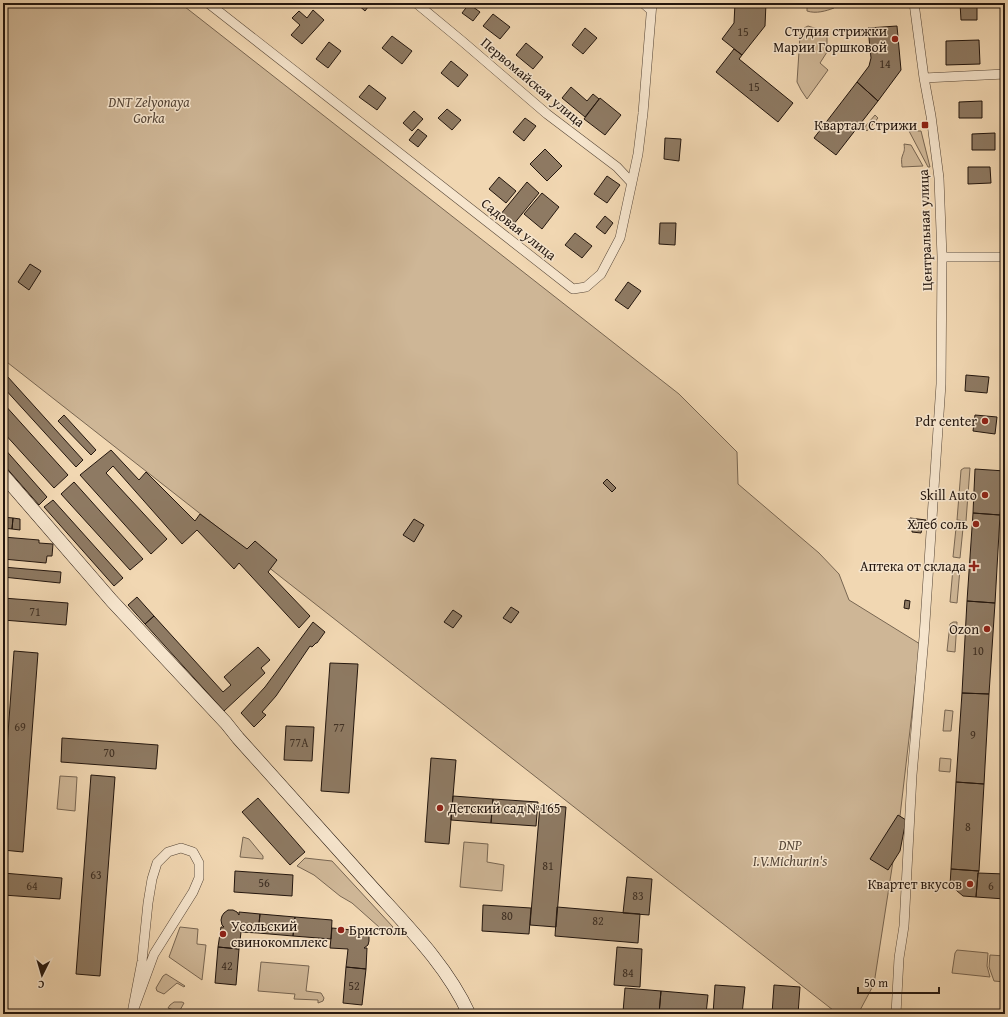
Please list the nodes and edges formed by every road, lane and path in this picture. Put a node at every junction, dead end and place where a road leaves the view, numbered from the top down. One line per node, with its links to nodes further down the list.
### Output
1 (208, 3): 8 (street, Садовая улица)
2 (416, 3): 8 (street, Первомайская улица)
3 (643, 3): 5 (street)
4 (914, 3): 7 (street, Центральная улица)
5 (652, 6): 8 (street, Садовая улица)
6 (1005, 74): 7 (street)
7 (924, 78): 9 (street, Центральная улица)
8 (632, 183)
9 (942, 257): 10 (street); 14 (street, Центральная улица)
10 (1005, 257)
11 (3, 475): 13 (street)
12 (132, 1014): 12 (street)
13 (469, 1014)
14 (896, 1014)

